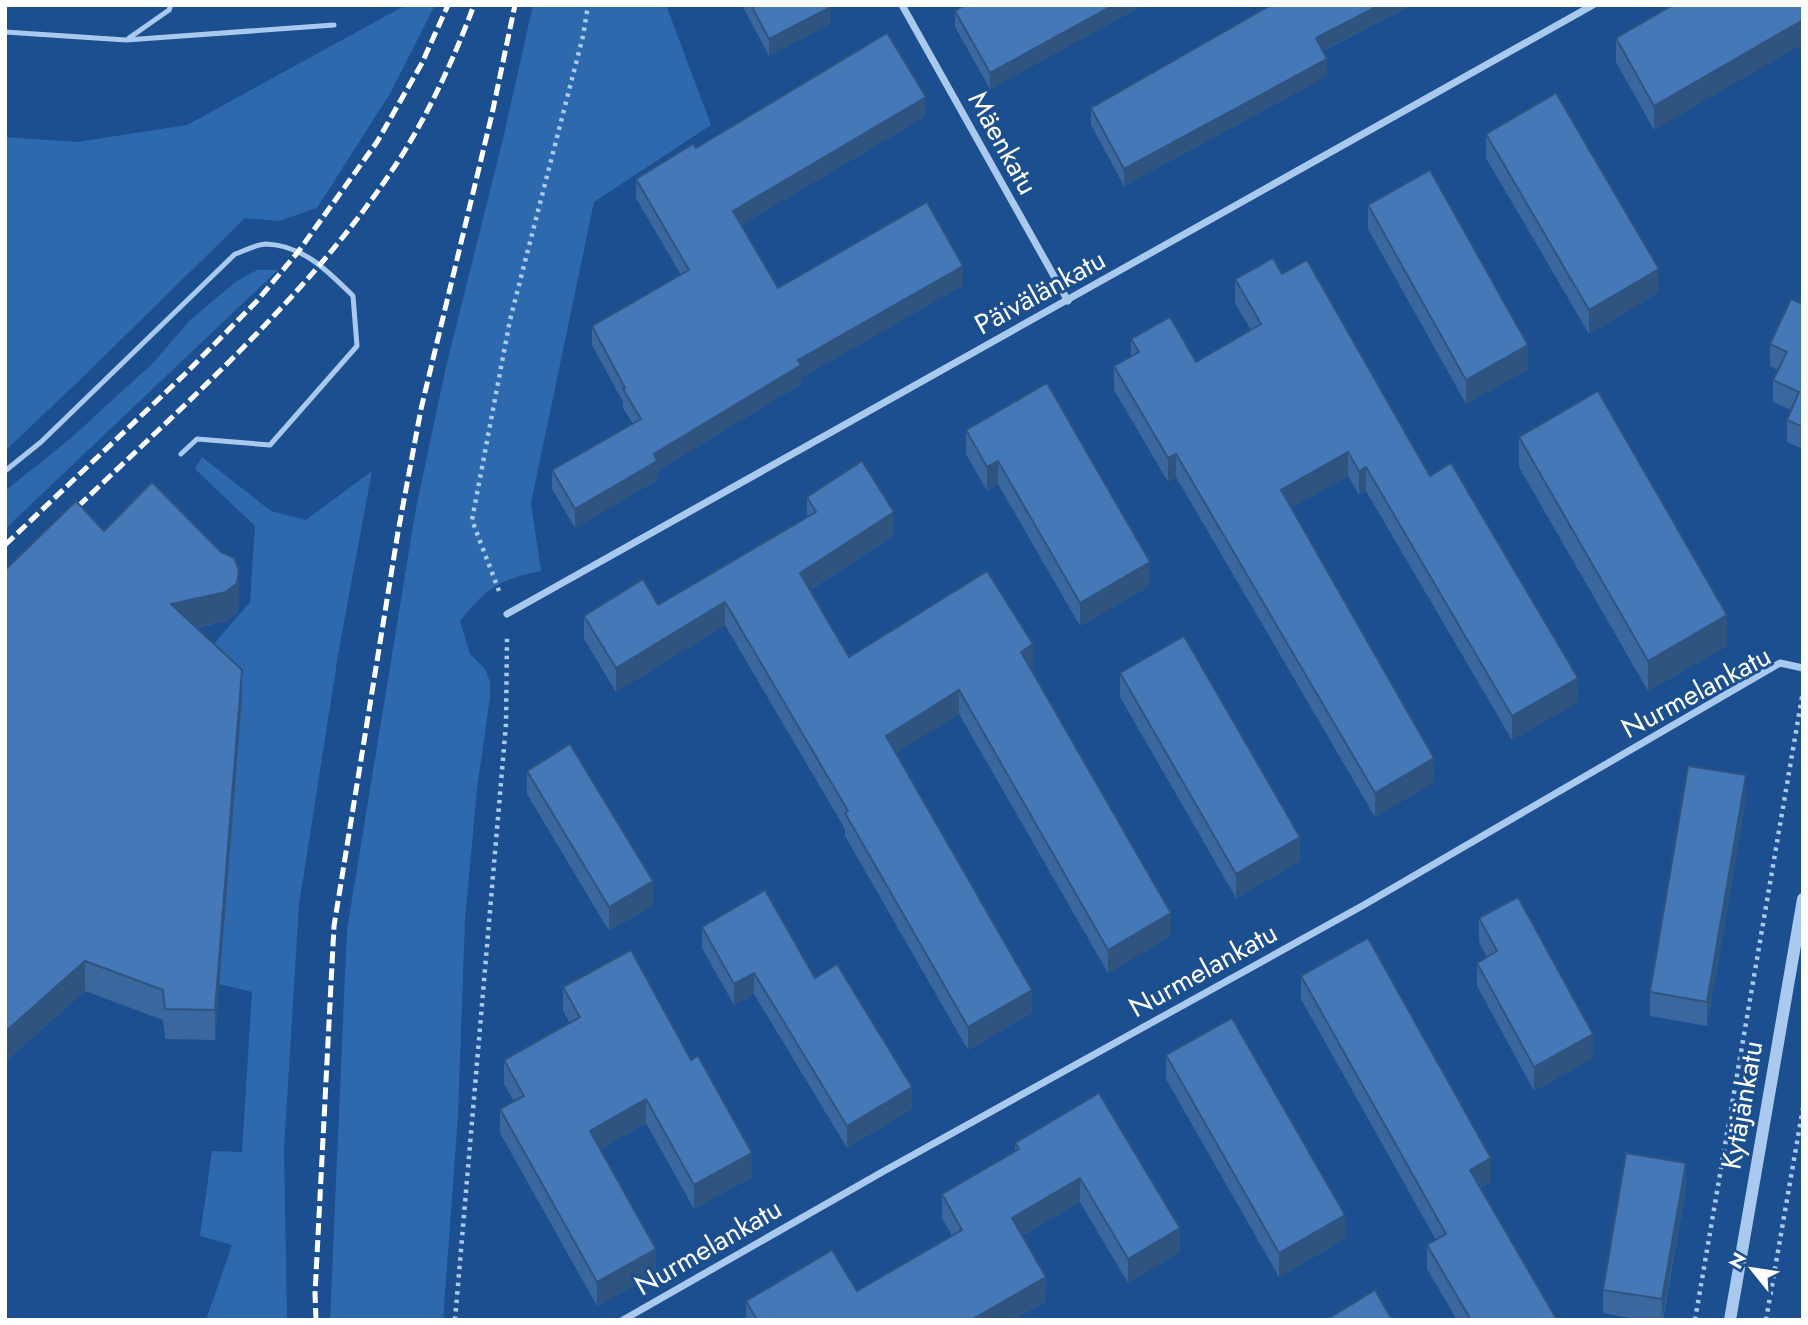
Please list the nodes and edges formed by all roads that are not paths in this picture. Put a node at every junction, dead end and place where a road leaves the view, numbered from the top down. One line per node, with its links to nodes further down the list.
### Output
1 (171, 5): 6 (lane)
2 (902, 5): 7 (street, Mäenkatu)
3 (1593, 5): 7 (street, Päivälänkatu)
4 (334, 26): 6 (lane)
5 (5, 32): 6 (lane)
6 (126, 40)
7 (1068, 301): 10 (street, Päivälänkatu)
8 (181, 454): 9 (lane)
9 (5, 471)
10 (507, 614)
11 (1803, 668): 13 (street, Nurmelankatu)
12 (1803, 899): 14 (street, Kytäjänkatu)
13 (624, 1320)
14 (1730, 1320)

